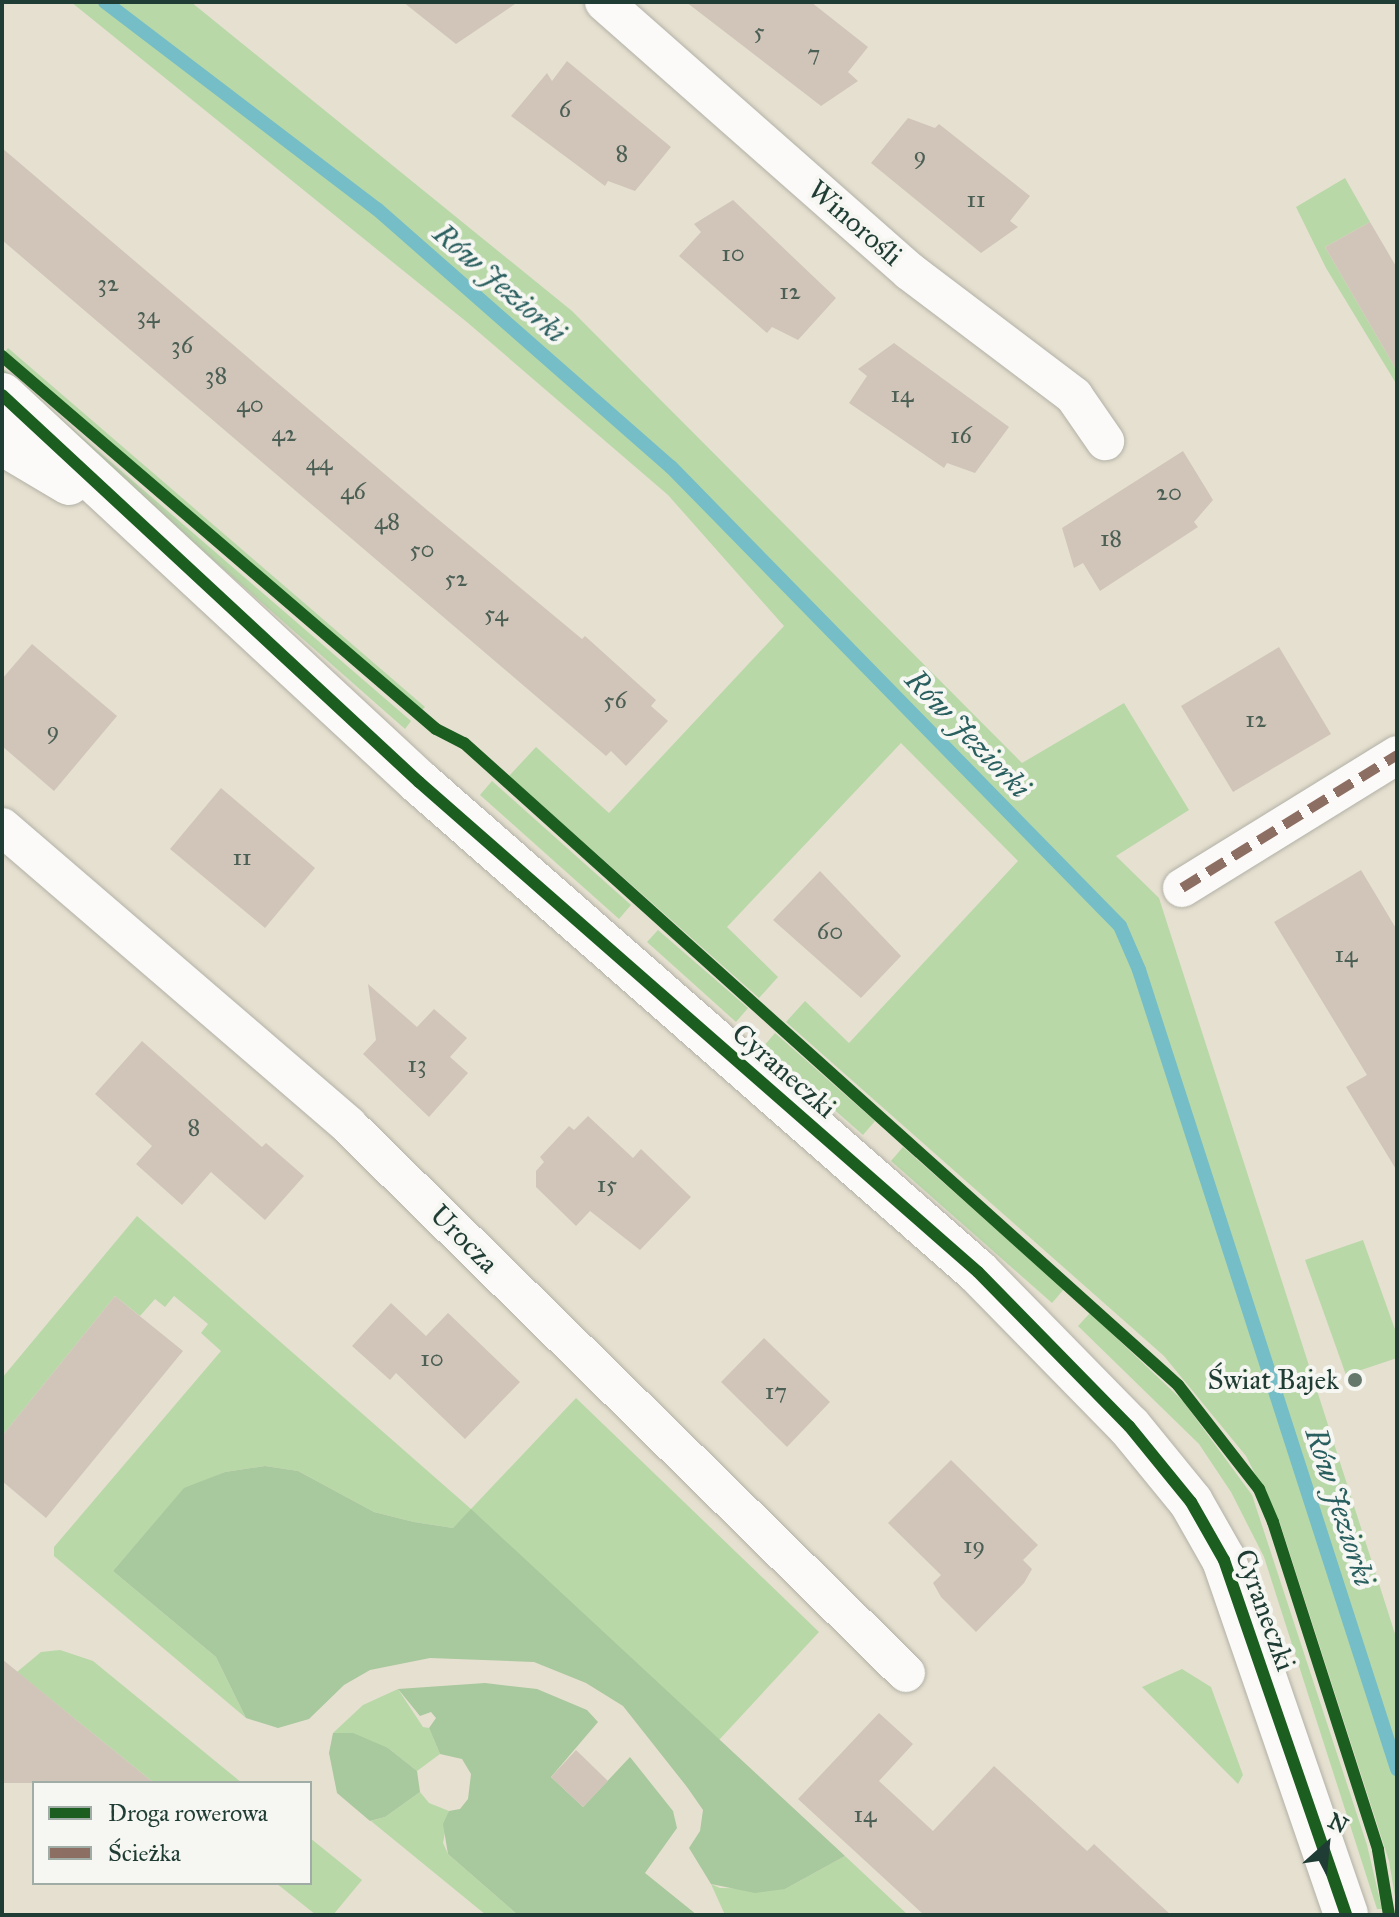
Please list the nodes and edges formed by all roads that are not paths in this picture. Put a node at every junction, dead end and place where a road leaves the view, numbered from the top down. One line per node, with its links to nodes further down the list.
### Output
1 (604, 2): 3 (street, Winorośli)
2 (2, 395): 5 (street, Cyraneczki)
3 (1105, 441)
4 (2, 443): 5 (street, Cyraneczki)
5 (143, 528): 10 (street, Cyraneczki)
6 (1395, 761): 8 (street)
7 (2, 827): 9 (street, Urocza)
8 (1182, 888)
9 (906, 1673)
10 (1346, 1915)

